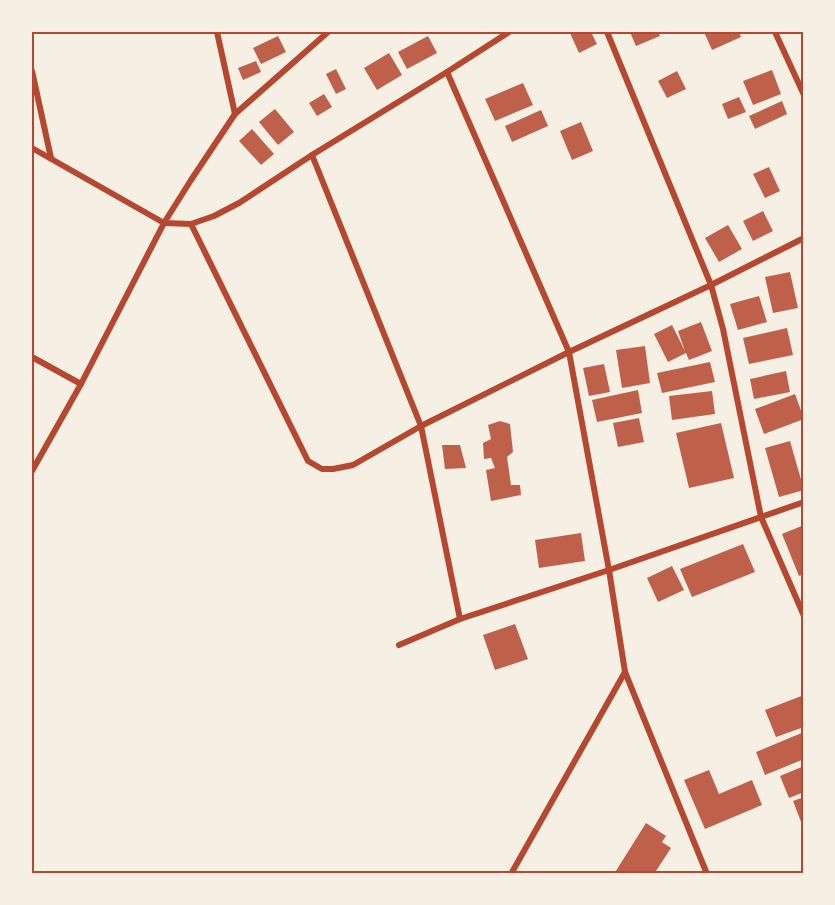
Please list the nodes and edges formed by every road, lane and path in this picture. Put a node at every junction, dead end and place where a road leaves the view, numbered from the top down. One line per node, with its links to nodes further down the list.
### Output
1 (217, 32): 9 (street)
2 (328, 32): 9 (street)
3 (509, 32): 7 (street)
4 (607, 32): 16 (street)
5 (775, 32): 8 (street)
6 (32, 71): 12 (street)
7 (447, 72): 11 (street); 17 (street)
8 (804, 95)
9 (235, 114): 13 (street)
10 (32, 148): 12 (street)
11 (312, 155): 14 (street); 20 (street)
12 (51, 158): 13 (street)
13 (164, 223): 14 (street); 19 (street)
14 (191, 225): 20 (street)
15 (804, 238): 16 (street)
16 (711, 285): 17 (street); 23 (street)
17 (569, 352): 20 (street); 24 (street)
18 (32, 357): 19 (street)
19 (81, 384): 21 (street)
20 (421, 426): 26 (street)
21 (32, 471)
22 (804, 502): 23 (street)
23 (761, 517): 24 (street); 25 (street)
24 (609, 570): 26 (street); 28 (street)
25 (804, 616)
26 (460, 619): 27 (street)
27 (399, 645)
28 (625, 672): 29 (street); 30 (street)
29 (511, 873)
30 (707, 873)

